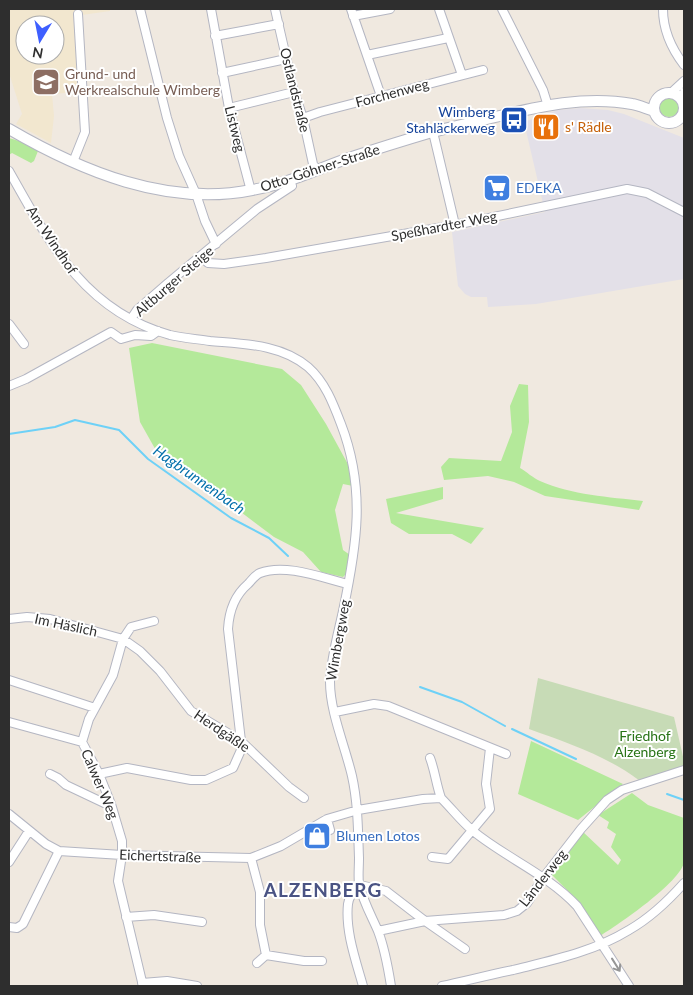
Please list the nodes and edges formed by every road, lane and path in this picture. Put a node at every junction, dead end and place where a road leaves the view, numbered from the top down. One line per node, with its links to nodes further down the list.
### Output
1 (140, 9): 37 (street, Altburger Steige)
2 (211, 9): 11 (street, Listweg)
3 (275, 9): 10 (street, Ostlandstraße)
4 (390, 9): 8 (street)
5 (438, 9): 12 (street)
6 (502, 9): 24 (street)
7 (663, 9): 15 (street)
8 (352, 13): 13 (street)
9 (78, 14): 32 (street)
10 (279, 24): 11 (street); 14 (street, Ostlandstraße)
11 (215, 36): 17 (street, Listweg)
12 (448, 38): 13 (street); 18 (street)
13 (367, 55): 22 (street)
14 (286, 59): 17 (street); 20 (street, Ostlandstraße)
15 (684, 65)
16 (482, 70): 18 (street, Forchenweg)
17 (222, 73): 26 (street, Listweg)
18 (462, 75): 22 (street, Forchenweg)
19 (684, 81): 21 (street)
20 (294, 92): 26 (street); 28 (street, Ostlandstraße)
21 (671, 93): 23 (street); 25 (street)
22 (381, 96): 28 (street, Forchenweg)
23 (683, 96): 27 (street)
24 (548, 106): 25 (street, Otto-Göhner-Straße); 31 (street, Otto-Göhner-Straße)
25 (654, 106): 29 (street)
26 (229, 108): 36 (street, Listweg)
27 (684, 113): 29 (street)
28 (303, 118): 33 (street, Ostlandstraße)
29 (680, 123)
30 (9, 129): 32 (street, Otto-Göhner-Straße)
31 (433, 132): 33 (street, Otto-Göhner-Straße); 39 (street)
32 (73, 162): 37 (street, Otto-Göhner-Straße)
33 (317, 170): 35 (street, Otto-Göhner-Straße)
34 (9, 171): 42 (street, Am Windhof)
35 (290, 180): 36 (street, Otto-Göhner-Straße); 40 (street, Altburger Steige)
36 (251, 191): 37 (street, Otto-Göhner-Straße)
37 (196, 194): 40 (street, Altburger Steige)
38 (684, 212): 39 (street, Speßhardter Weg)
39 (455, 225): 41 (street, Speßhardter Weg)
40 (216, 244): 41 (street, Altburger Steige)
41 (201, 257): 42 (street, Altburger Steige)
42 (131, 318): 44 (street, Am Windhof)
43 (9, 324): 45 (street)
44 (158, 331): 46 (street, Am Windhof); 47 (street, Am Windhof)
45 (24, 344)
46 (316, 375): 48 (street, Wimbergweg)
47 (9, 386)
48 (348, 584): 54 (street, Wimbergweg); 56 (street)
49 (9, 619): 51 (street, Im Häslich)
50 (154, 620): 51 (street)
51 (123, 639): 53 (street, Calwer Weg); 56 (street, Herdgäßle)
52 (9, 680): 53 (street)
53 (95, 708): 57 (street, Calwer Weg)
54 (335, 712): 58 (street); 67 (street, Wimbergweg)
55 (9, 722): 57 (street)
56 (241, 741): 63 (street); 64 (street, Herdgäßle)
57 (82, 742): 63 (street, Calwer Weg)
58 (490, 748): 59 (street); 70 (street)
59 (506, 754)
60 (430, 758): 65 (street)
61 (684, 770): 76 (street, Länderweg)
62 (50, 774): 66 (street)
63 (99, 774): 66 (street, Calwer Weg)
64 (304, 798)
65 (441, 798): 67 (street); 70 (street)
66 (111, 804): 72 (street, Calwer Weg)
67 (358, 810): 74 (street, Eichertstraße); 78 (street, Wimbergweg)
68 (9, 814): 69 (street, Eichertstraße)
69 (29, 830): 71 (street, Eichertstraße); 75 (street)
70 (473, 831): 73 (street); 76 (street)
71 (59, 851): 72 (street, Eichertstraße); 82 (street)
72 (122, 855): 74 (street, Eichertstraße); 79 (street, Calwer Weg)
73 (432, 857)
74 (251, 858): 86 (street)
75 (9, 862)
76 (543, 878): 80 (street, Länderweg); 84 (street)
77 (684, 883): 84 (street)
78 (360, 884): 80 (street); 83 (street); 91 (street)
79 (126, 917): 81 (street); 89 (street, Calwer Weg)
80 (425, 921): 83 (street, Länderweg); 85 (street)
81 (202, 922)
82 (9, 927)
83 (378, 930): 92 (street)
84 (603, 944): 93 (street); 94 (street, one-way to 94)
85 (465, 949)
86 (266, 955): 87 (street); 88 (street)
87 (322, 962)
88 (257, 963)
89 (143, 985): 90 (street)
90 (197, 986)
91 (364, 986)
92 (391, 986)
93 (442, 986)
94 (629, 986)

